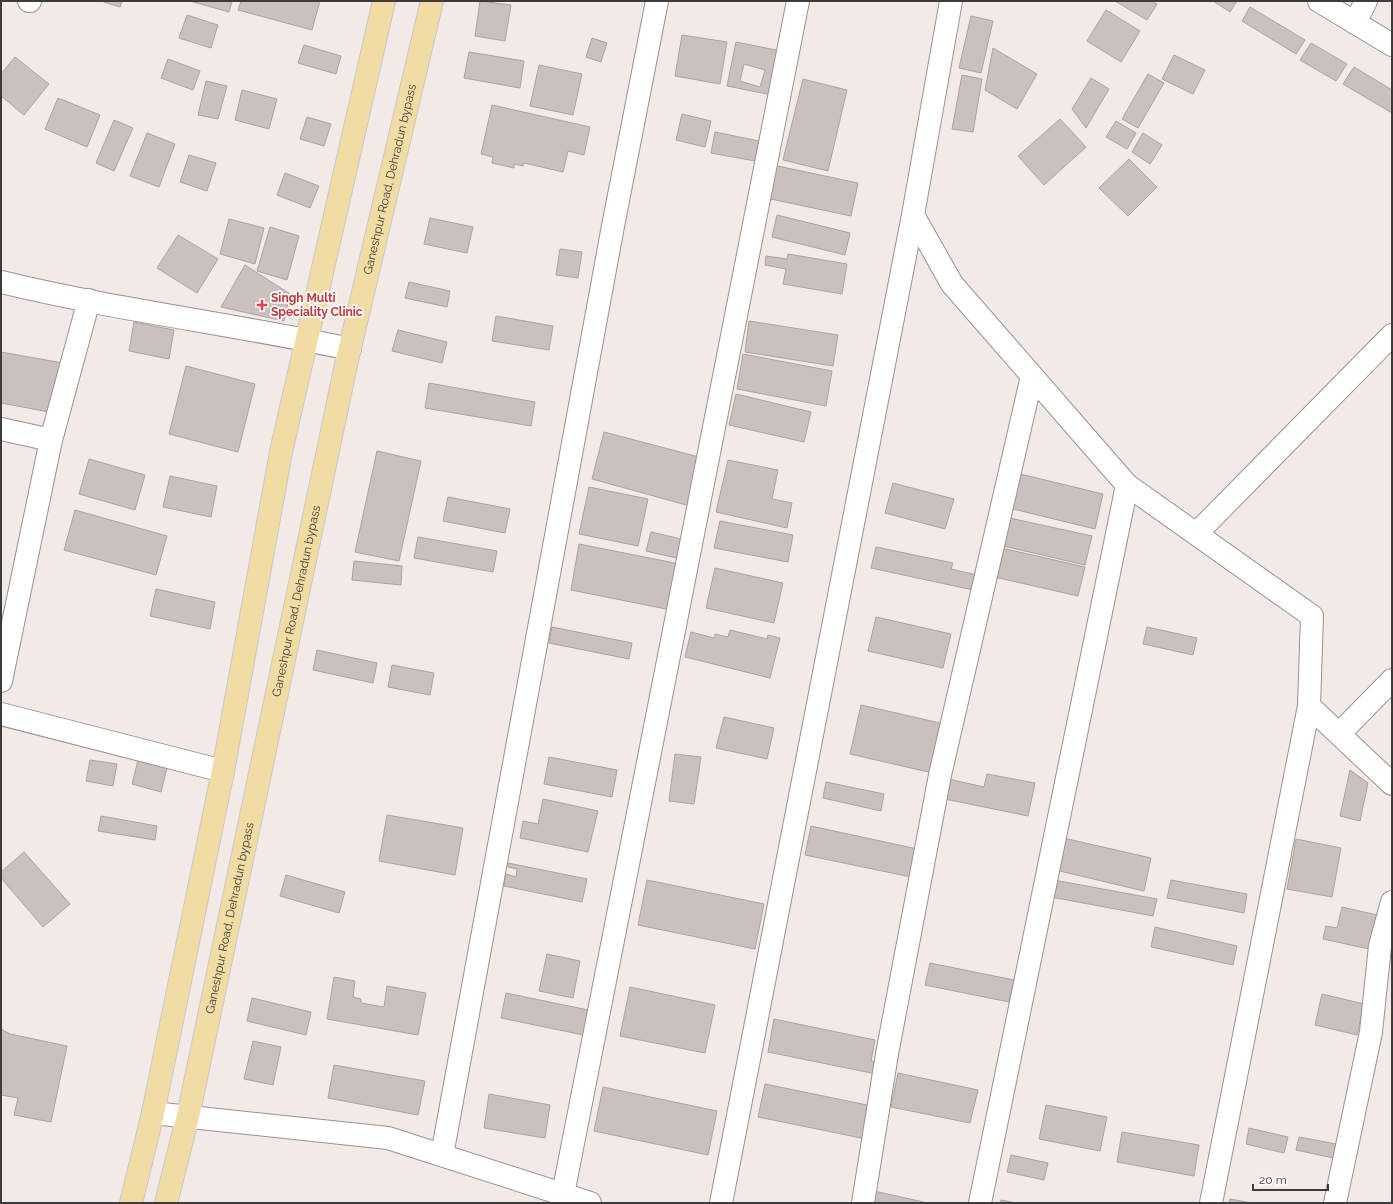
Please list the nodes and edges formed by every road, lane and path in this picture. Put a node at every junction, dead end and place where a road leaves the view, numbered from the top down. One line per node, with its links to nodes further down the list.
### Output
1 (384, 1): 14 (main road)
2 (432, 1): 15 (main road, Ganeshpur Road, Dehradun bypass)
3 (657, 1): 31 (street)
4 (798, 1): 32 (street)
5 (951, 1): 10 (street)
6 (1319, 1): 8 (street)
7 (1366, 1): 8 (street)
8 (1355, 23): 9 (street)
9 (1392, 45)
10 (913, 216): 16 (street); 36 (street)
11 (1, 282): 12 (street)
12 (89, 300): 14 (street); 18 (street)
13 (1392, 335): 20 (street)
14 (307, 339): 15 (street); 26 (main road)
15 (350, 349): 30 (main road, Ganeshpur Road, Dehradun bypass)
16 (1032, 376): 19 (street); 37 (street)
17 (1, 429): 18 (street)
18 (51, 440): 22 (street)
19 (1127, 485): 20 (street); 38 (street)
20 (1196, 534): 23 (street)
21 (1392, 680): 25 (street)
22 (1, 681)
23 (1309, 706): 25 (street); 39 (street)
24 (1, 714): 26 (street)
25 (1339, 734): 27 (street)
26 (223, 772): 29 (main road)
27 (1392, 784)
28 (1392, 902): 40 (street)
29 (153, 1113): 30 (street); 33 (main road)
30 (188, 1116): 31 (street); 34 (main road, Ganeshpur Road, Dehradun bypass)
31 (442, 1155): 32 (street)
32 (563, 1194): 35 (street)
33 (131, 1203)
34 (166, 1203)
35 (590, 1203)
36 (721, 1203)
37 (863, 1203)
38 (980, 1203)
39 (1211, 1203)
40 (1335, 1203)

